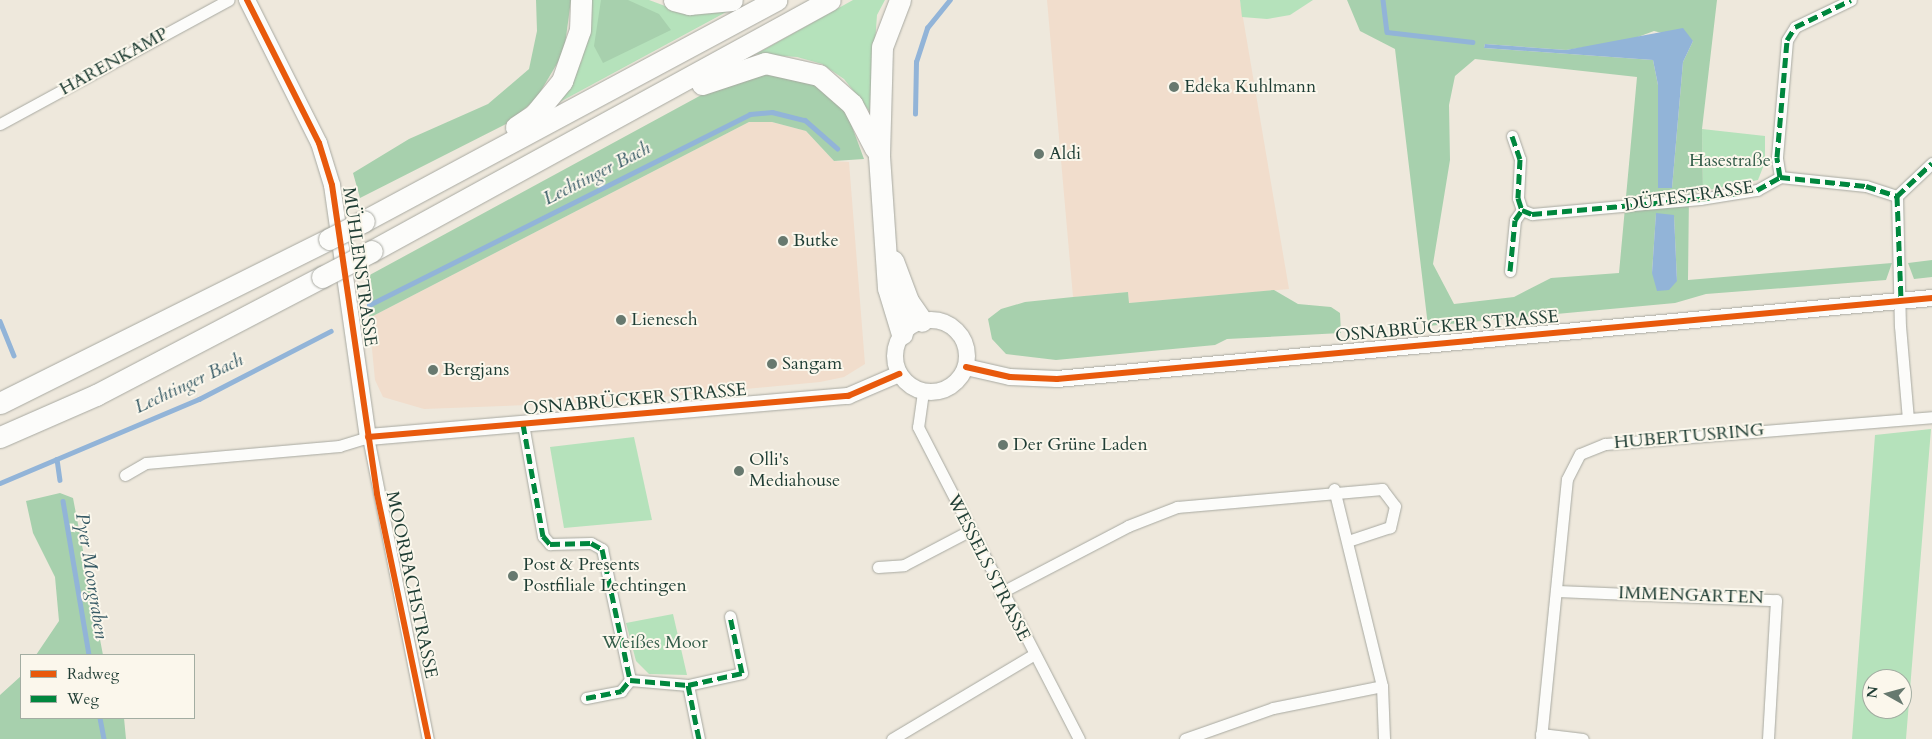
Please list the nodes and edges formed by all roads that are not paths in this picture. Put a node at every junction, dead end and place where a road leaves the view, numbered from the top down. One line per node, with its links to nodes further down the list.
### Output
1 (228, 0): 11 (street, HARENKAMP)
2 (247, 0): 34 (street, MÜHLENSTRASSE)
3 (580, 0): 18 (highway)
4 (674, 0): 5 (highway)
5 (732, 0)
6 (776, 0): 18 (highway)
7 (830, 0): 10 (highway)
8 (900, 0): 13 (highway)
9 (1851, 0): 15 (street)
10 (672, 87): 13 (highway); 32 (highway, bridge)
11 (0, 124)
12 (1512, 136): 17 (street)
13 (879, 156): 19 (highway)
14 (1932, 163): 16 (street)
15 (1780, 177): 16 (street); 17 (street, DÜTESTRASSE)
16 (1897, 196): 22 (street)
17 (1522, 210): 20 (street)
18 (366, 219): 28 (highway, bridge)
19 (886, 241): 23 (highway); 24 (highway)
20 (1510, 271)
21 (1932, 298): 22 (street, OSNABRÜCKER STRASSE)
22 (1901, 301): 25 (street, OSNABRÜCKER STRASSE); 30 (street)
23 (922, 321): 24 (street); 25 (street)
24 (902, 334): 26 (street)
25 (966, 367): 27 (street)
26 (899, 374): 27 (street); 31 (street, OSNABRÜCKER STRASSE)
27 (923, 392): 38 (street, WESSELS STRASSE)
28 (0, 403)
29 (1932, 417): 30 (street, HUBERTUSRING)
30 (1908, 420): 41 (street, HUBERTUSRING)
31 (523, 424): 34 (street, OSNABRÜCKER STRASSE); 45 (street)
32 (20, 429): 33 (highway); 35 (highway)
33 (0, 437)
34 (368, 437): 36 (street, OSNABRÜCKER STRASSE); 50 (street, MOORBACHSTRASSE)
35 (0, 447)
36 (125, 474)
37 (1334, 489): 39 (street); 39 (street); 42 (street)
38 (969, 531): 40 (street); 42 (street, WESSELS STRASSE)
39 (1348, 542): 47 (street)
40 (878, 567)
41 (1557, 591): 49 (street, HUBERTUSRING); 57 (street, IMMENGARTEN)
42 (1000, 593): 44 (street, WESSELS STRASSE)
43 (730, 616): 46 (street)
44 (1033, 655): 52 (street); 53 (street, WESSELS STRASSE)
45 (630, 680): 46 (street); 48 (street)
46 (688, 685): 51 (street)
47 (1382, 686): 54 (street); 55 (street)
48 (586, 698)
49 (1541, 737): 56 (street)
50 (428, 739)
51 (700, 739)
52 (892, 739)
53 (1079, 739)
54 (1185, 739)
55 (1384, 739)
56 (1583, 739)
57 (1768, 739)

